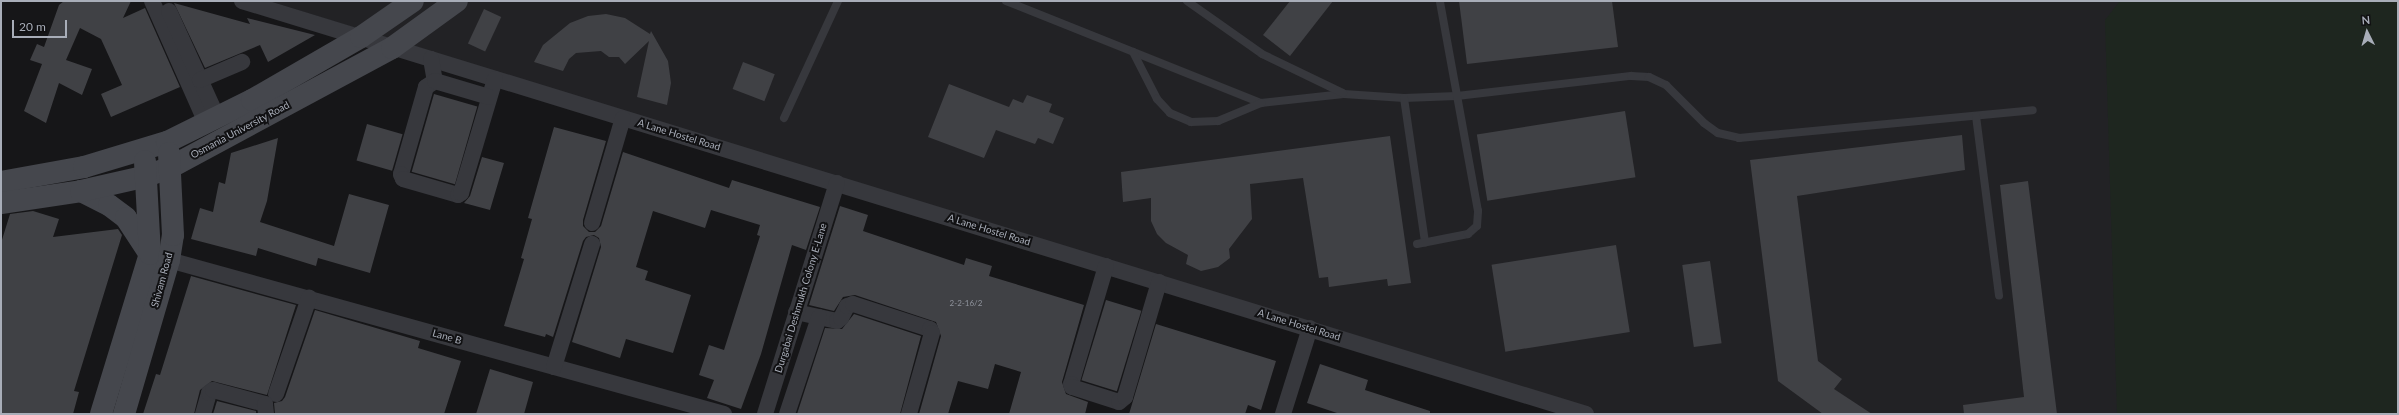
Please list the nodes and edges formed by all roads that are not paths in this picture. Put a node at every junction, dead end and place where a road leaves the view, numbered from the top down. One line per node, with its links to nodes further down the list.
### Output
1 (152, 1): 27 (street)
2 (242, 1): 10 (street, A Lane Hostel Road)
3 (413, 1): 10 (main road, Osmania University Road)
4 (457, 1): 11 (main road, Osmania University Road)
5 (838, 1): 26 (lane)
6 (1006, 1): 12 (lane)
7 (1187, 1): 18 (lane)
8 (1440, 1): 19 (lane)
9 (169, 11): 16 (street)
10 (361, 37): 11 (street, A Lane Hostel Road); 27 (main road, Osmania University Road)
11 (392, 48): 13 (street, A Lane Hostel Road); 30 (main road, Osmania University Road)
12 (1132, 52): 22 (lane); 22 (lane)
13 (431, 59): 15 (street, A Lane Hostel Road); 17 (street)
14 (242, 62): 16 (street)
15 (495, 79): 20 (street); 25 (street, A Lane Hostel Road)
16 (200, 80): 27 (street)
17 (435, 81): 20 (street); 20 (street)
18 (1344, 94): 21 (lane); 22 (lane)
19 (1457, 96): 21 (lane); 21 (lane); 24 (lane)
20 (489, 97)
21 (1404, 98)
22 (1261, 103)
23 (2033, 110): 24 (lane)
24 (1976, 116): 41 (lane)
25 (624, 118): 33 (street, A Lane Hostel Road); 36 (street)
26 (784, 118)
27 (211, 120): 28 (main road, Osmania University Road)
28 (167, 142): 29 (main road, Osmania University Road); 30 (main road, Shivam Road)
29 (144, 150): 31 (main road, Shivam Road); 32 (main road, Osmania University Road)
30 (171, 167): 31 (main road, Osmania University Road); 38 (main road, Shivam Road)
31 (147, 176): 34 (main road, Osmania University Road); 38 (main road, Shivam Road)
32 (1, 182)
33 (837, 183): 39 (street, A Lane Hostel Road); 43 (street, Durgabai Deshmukh Colony E-Lane)
34 (81, 191): 35 (main road, Osmania University Road); 38 (main road)
35 (1, 203)
36 (592, 223)
37 (592, 244): 46 (street)
38 (159, 257): 42 (street, Lane B); 48 (main road, Shivam Road); 49 (main road, Shivam Road)
39 (1106, 266): 40 (street, A Lane Hostel Road); 40 (street)
40 (1159, 282): 45 (street, A Lane Hostel Road)
41 (1999, 296)
42 (309, 298): 46 (street, Lane B); 47 (street)
43 (796, 312): 44 (street); 53 (street, Durgabai Deshmukh Colony E-Lane)
44 (819, 317): 54 (street); 55 (street)
45 (1310, 328): 56 (street); 57 (street, A Lane Hostel Road)
46 (554, 367): 52 (street, Lane B)
47 (276, 394)
48 (101, 414)
49 (124, 414)
50 (203, 414): 51 (street)
51 (266, 414)
52 (724, 414)
53 (765, 414)
54 (786, 414)
55 (909, 414)
56 (1283, 414)
57 (1586, 414)

